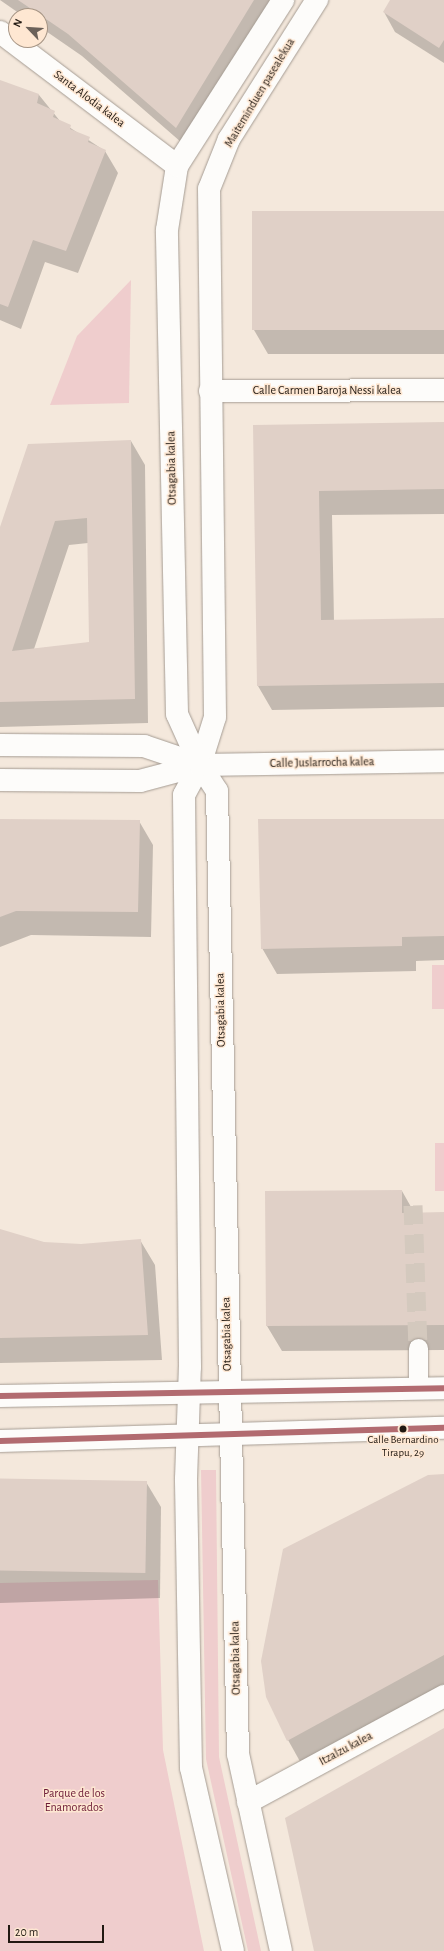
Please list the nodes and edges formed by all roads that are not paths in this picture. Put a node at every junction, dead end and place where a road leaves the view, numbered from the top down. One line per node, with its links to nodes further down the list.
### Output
1 (283, 0): 4 (street)
2 (318, 0): 6 (street, Maiteminduen pasealekua)
3 (0, 32): 4 (street, Santa Alodia kalea)
4 (177, 166): 9 (street, Otsagabia kalea)
5 (444, 390): 6 (street, Calle Carmen Baroja Nessi kalea)
6 (210, 391): 9 (street)
7 (0, 746): 9 (street, Calle Juslarrocha kalea)
8 (444, 761): 9 (street, Calle Juslarrocha kalea)
9 (200, 766): 10 (street, Calle Juslarrocha kalea); 14 (street); 15 (street, Otsagabia kalea)
10 (0, 780)
11 (418, 1348): 13 (street)
12 (444, 1388): 13 (street)
13 (418, 1389): 15 (street)
14 (190, 1391): 15 (street); 16 (street); 19 (street)
15 (228, 1392): 18 (street, Otsagabia kalea)
16 (0, 1396)
17 (444, 1428): 18 (street)
18 (232, 1432): 19 (street); 22 (street, Otsagabia kalea)
19 (190, 1438): 20 (street); 23 (street)
20 (0, 1441)
21 (444, 1696): 22 (street, Itzalzu kalea)
22 (248, 1802): 24 (street, Otsagabia kalea)
23 (233, 1951)
24 (281, 1951)

